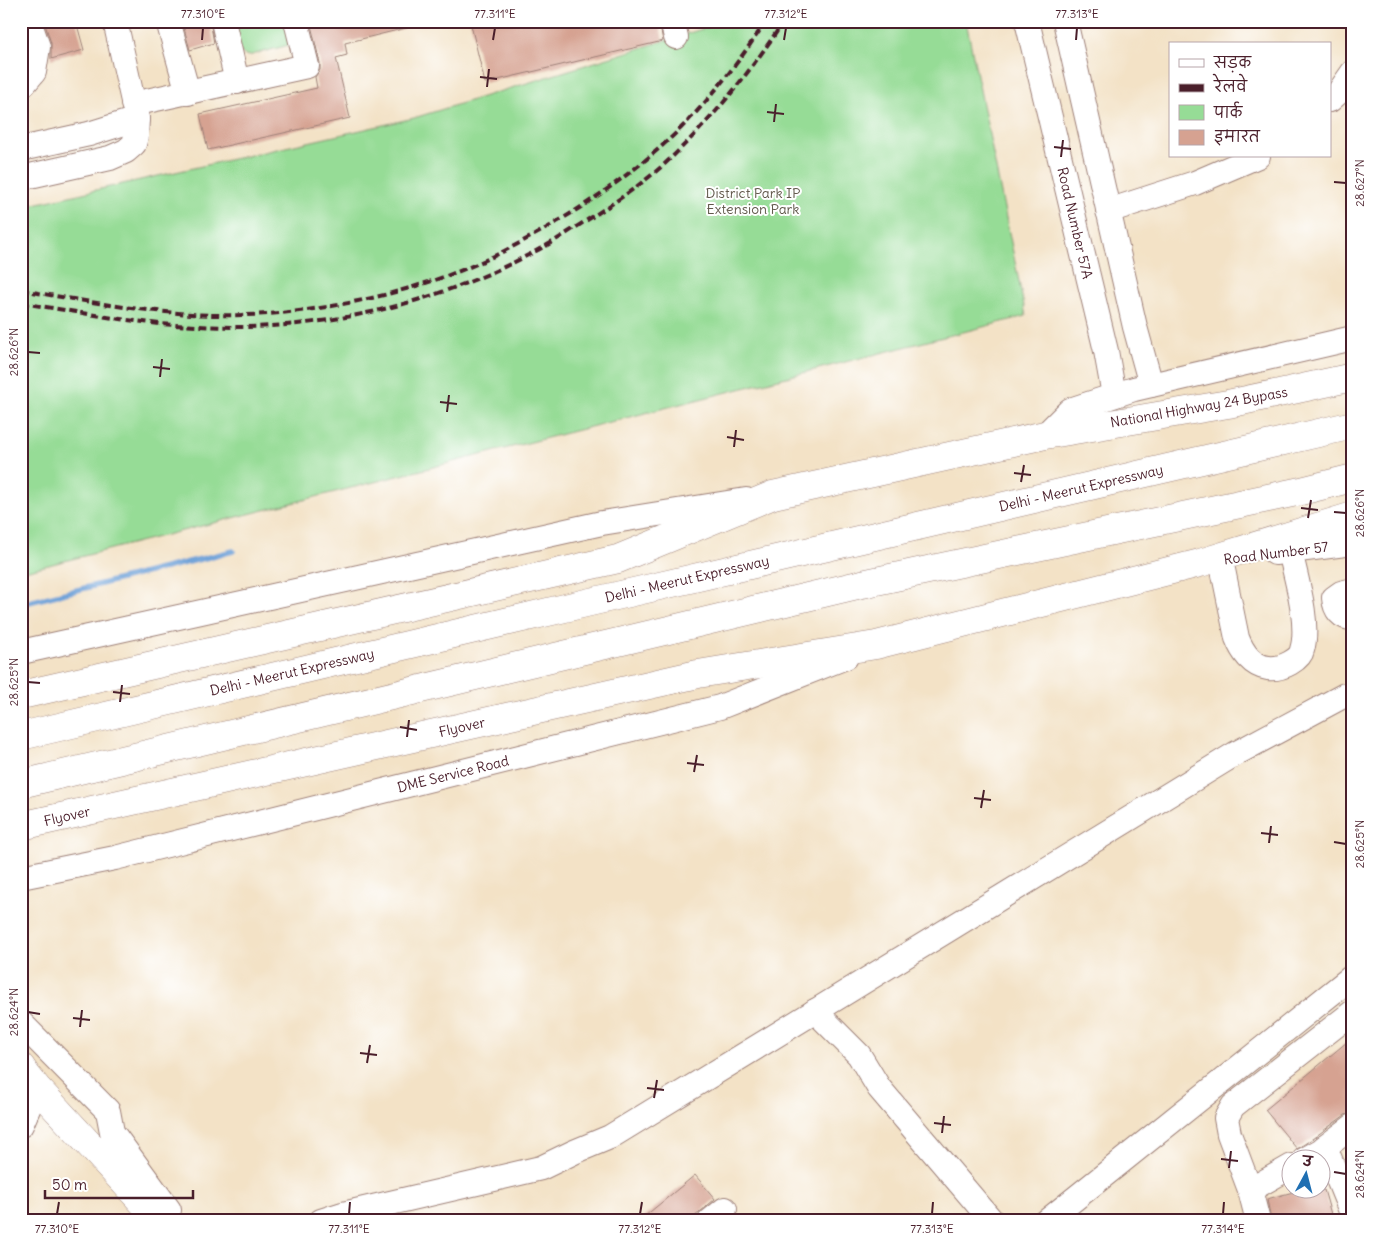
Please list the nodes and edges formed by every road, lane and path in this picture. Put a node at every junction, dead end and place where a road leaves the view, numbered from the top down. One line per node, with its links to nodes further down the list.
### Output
1 (29, 21): 10 (street)
2 (114, 21): 13 (street)
3 (168, 21): 11 (street)
4 (223, 21): 9 (street)
5 (296, 21): 9 (street)
6 (1027, 21): 21 (street, Road Number 57A)
7 (1065, 21): 17 (street)
8 (1353, 72): 12 (street)
9 (237, 82): 11 (street)
10 (21, 85)
11 (188, 93): 13 (street)
12 (1332, 98)
13 (135, 111): 14 (street); 16 (street)
14 (21, 149)
15 (1254, 158): 17 (street)
16 (21, 178)
17 (1108, 211): 20 (street)
18 (1353, 338): 20 (street)
19 (1353, 377): 23 (main road, National Highway 24 Bypass)
20 (1151, 385): 21 (street)
21 (1114, 396): 23 (street)
22 (1353, 425): 36 (main road, Delhi - Meerut Expressway)
23 (1045, 436): 25 (main road, National Highway 24 Bypass)
24 (1353, 478): 37 (main road)
25 (773, 495): 33 (street); 35 (main road)
26 (1353, 516): 29 (main road, Flyover)
27 (1353, 543): 28 (street, Road Number 57)
28 (1290, 551): 29 (street, Road Number 57); 29 (street)
29 (1211, 561): 32 (main road, Flyover)
30 (1353, 590): 31 (street)
31 (1353, 618)
32 (876, 645): 38 (main road, Flyover); 39 (street, DME Service Road)
33 (21, 652)
34 (1353, 693): 41 (street)
35 (21, 695)
36 (21, 736)
37 (21, 784)
38 (21, 826)
39 (22, 876)
40 (1353, 976): 56 (street)
41 (815, 1011): 53 (street); 55 (street)
42 (1353, 1012): 50 (street)
43 (21, 1023): 51 (street)
44 (27, 1076): 45 (street); 51 (main road)
45 (21, 1124)
46 (1353, 1126): 47 (street)
47 (1325, 1147): 48 (street); 52 (street)
48 (1320, 1150)
49 (1282, 1172): 50 (street)
50 (1250, 1190): 57 (street)
51 (164, 1215)
52 (1353, 1216)
53 (346, 1217): 54 (street)
54 (320, 1221)
55 (992, 1221)
56 (1047, 1221)
57 (1258, 1221)

